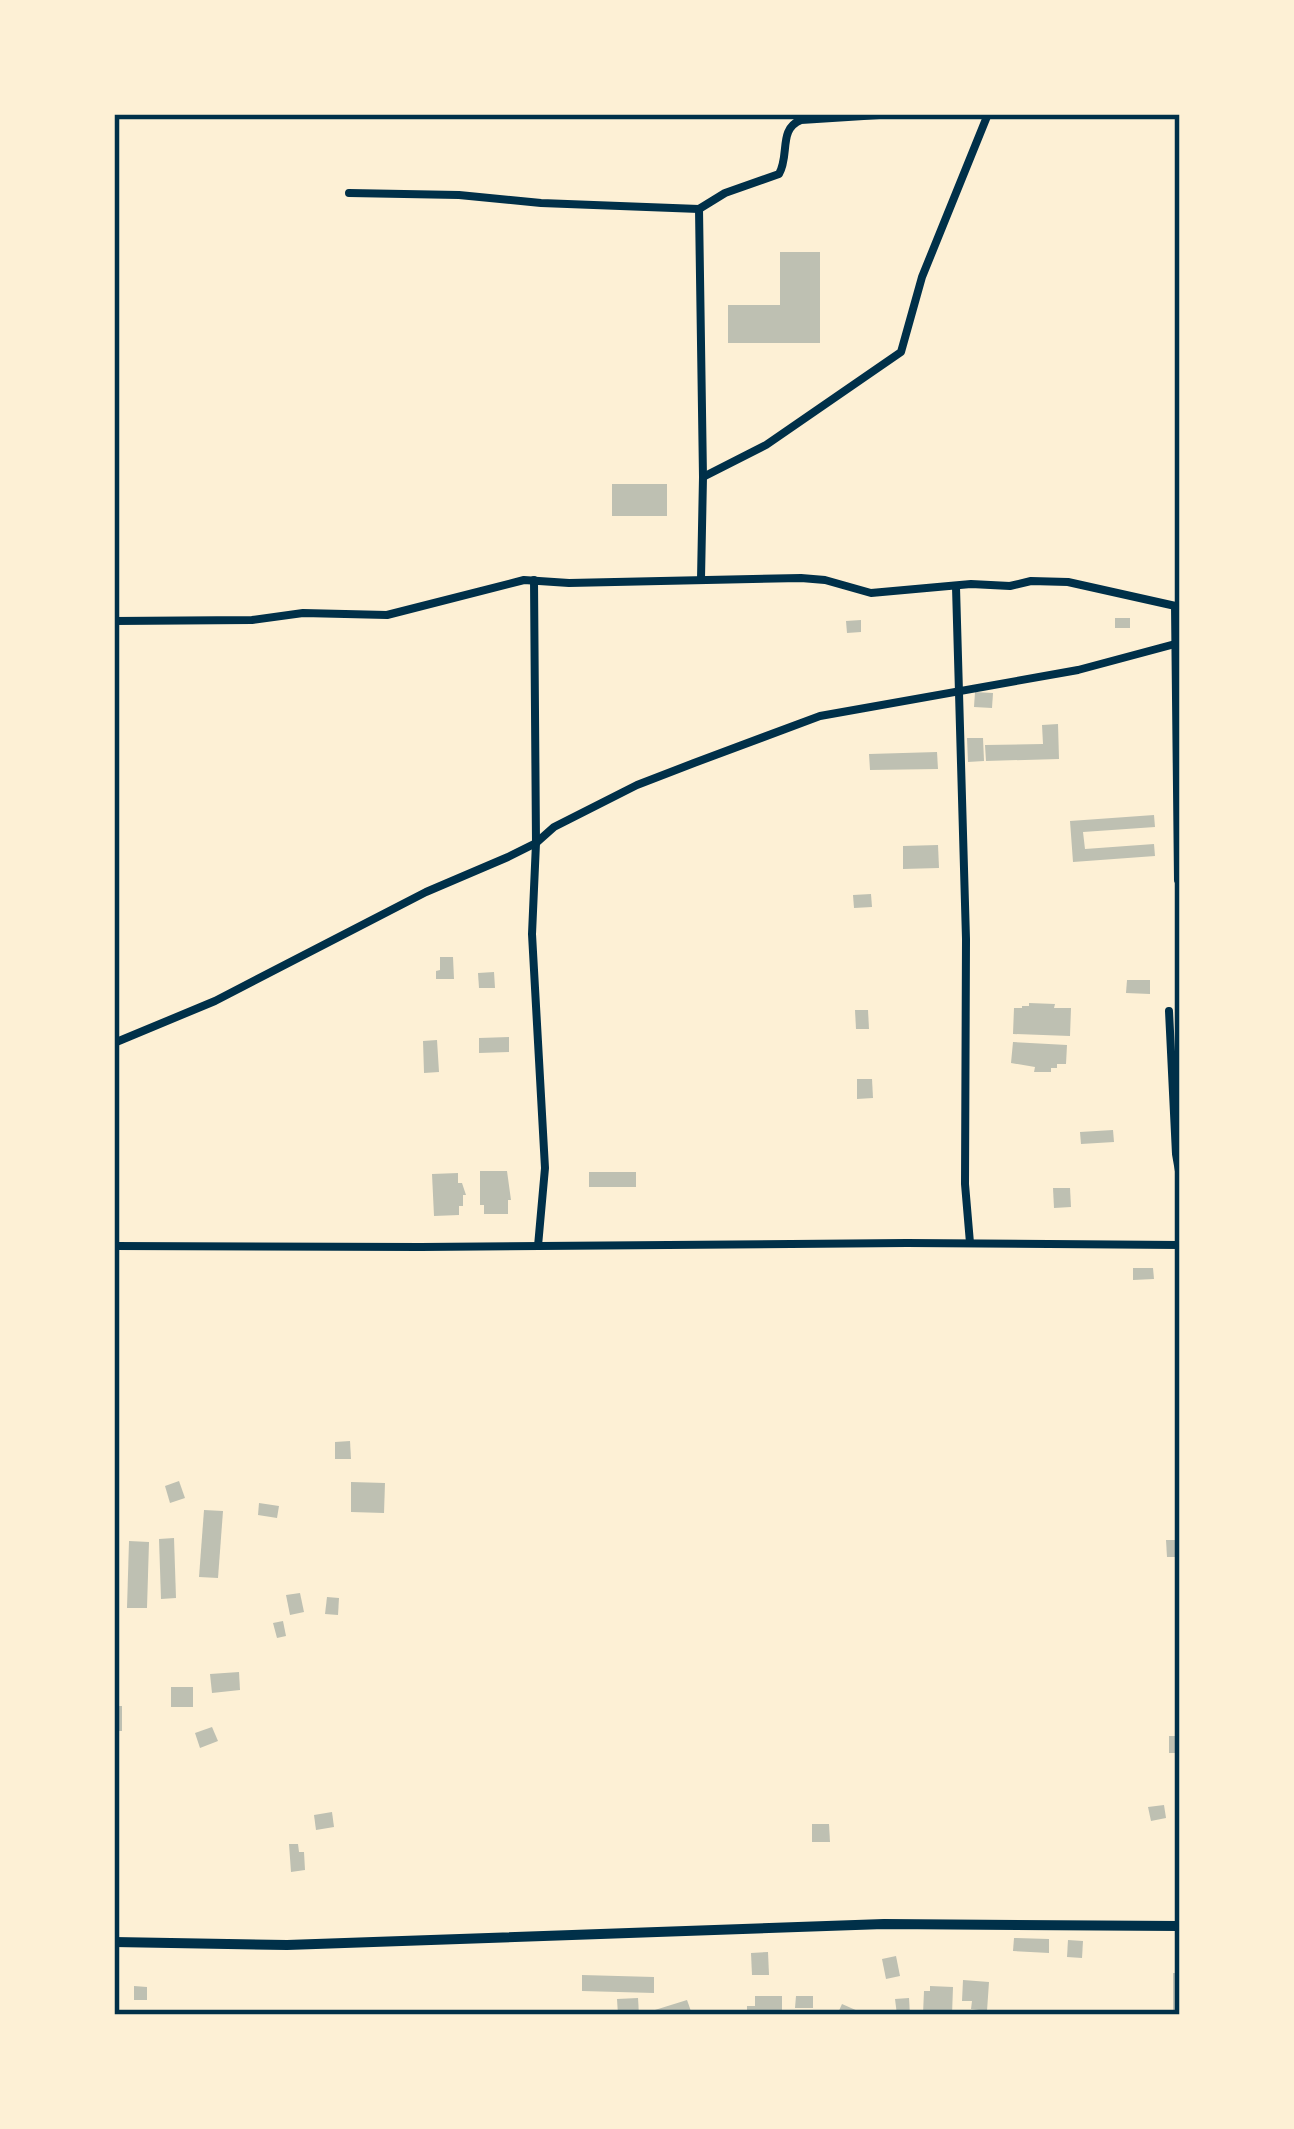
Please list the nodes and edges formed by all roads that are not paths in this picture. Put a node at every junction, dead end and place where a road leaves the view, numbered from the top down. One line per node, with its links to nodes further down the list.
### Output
1 (895, 114): 4 (street)
2 (988, 114): 5 (street)
3 (350, 194): 4 (street)
4 (699, 209): 5 (street)
5 (703, 477): 6 (street)
6 (701, 579): 7 (street); 8 (street)
7 (534, 580): 10 (street); 13 (street)
8 (956, 587): 9 (street); 12 (street)
9 (1177, 606): 11 (street)
10 (114, 621)
11 (1175, 644): 12 (street); 14 (street)
12 (959, 691): 13 (street); 18 (street)
13 (536, 843): 16 (street); 21 (street)
14 (1178, 880)
15 (1169, 1011): 17 (street)
16 (114, 1043)
17 (1180, 1177)
18 (970, 1243): 19 (street); 21 (street)
19 (1180, 1245)
20 (114, 1246): 21 (street)
21 (538, 1246)
22 (1180, 1926): 23 (main road)
23 (114, 1942)

